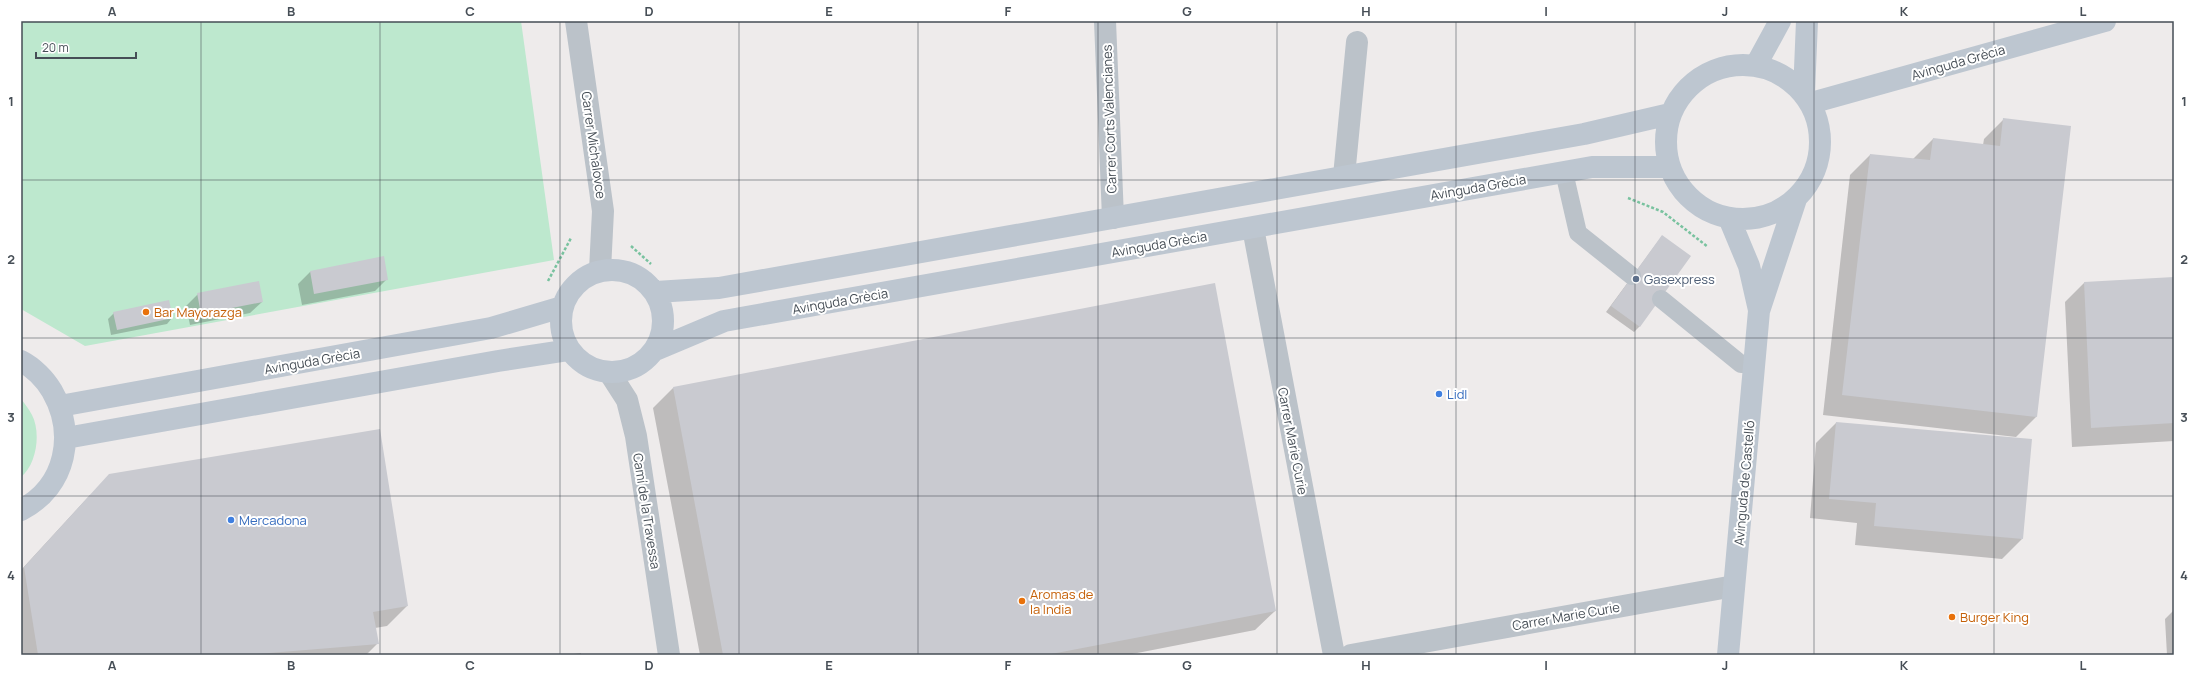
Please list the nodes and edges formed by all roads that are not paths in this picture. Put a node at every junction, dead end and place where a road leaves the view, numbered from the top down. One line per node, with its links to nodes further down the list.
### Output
1 (576, 21): 17 (street, Carrer Michalovce)
2 (1105, 21): 14 (street, Carrer Corts Valencianes)
3 (1780, 21): 7 (main road)
4 (1807, 21): 8 (main road)
5 (2105, 21): 8 (main road, Avinguda Grècia)
6 (1357, 42): 12 (street)
7 (1756, 64): 8 (main road); 9 (main road)
8 (1808, 98): 13 (main road)
9 (1670, 114): 10 (main road); 12 (main road)
10 (1670, 167): 11 (main road, Avinguda Grècia); 15 (main road)
11 (1564, 172): 16 (main road, Avinguda Grècia); 18 (lane)
12 (1344, 176): 14 (main road)
13 (1796, 199): 15 (main road); 22 (main road, Avinguda de Castelló)
14 (1113, 218): 19 (main road)
15 (1729, 218): 22 (main road, Avinguda de Castelló)
16 (1253, 228): 24 (main road, Avinguda Grècia); 33 (street, Carrer Marie Curie)
17 (600, 270): 19 (main road); 21 (main road)
18 (1632, 276)
19 (656, 292): 24 (main road)
20 (1661, 299): 26 (lane)
21 (562, 307): 23 (main road); 28 (main road, Avinguda Grècia)
22 (1760, 311): 26 (main road, Avinguda de Castelló)
23 (569, 350): 27 (main road); 29 (main road)
24 (655, 350): 27 (main road)
25 (21, 361): 28 (main road)
26 (1755, 364): 31 (main road, Avinguda de Castelló)
27 (609, 372): 32 (street, Camí de la Travessa)
28 (60, 406): 29 (main road)
29 (66, 438): 30 (main road)
30 (21, 510)
31 (1734, 586): 34 (street, Carrer Marie Curie); 35 (main road, Avinguda de Castelló)
32 (670, 655)
33 (1334, 655)
34 (1351, 655)
35 (1728, 655)

